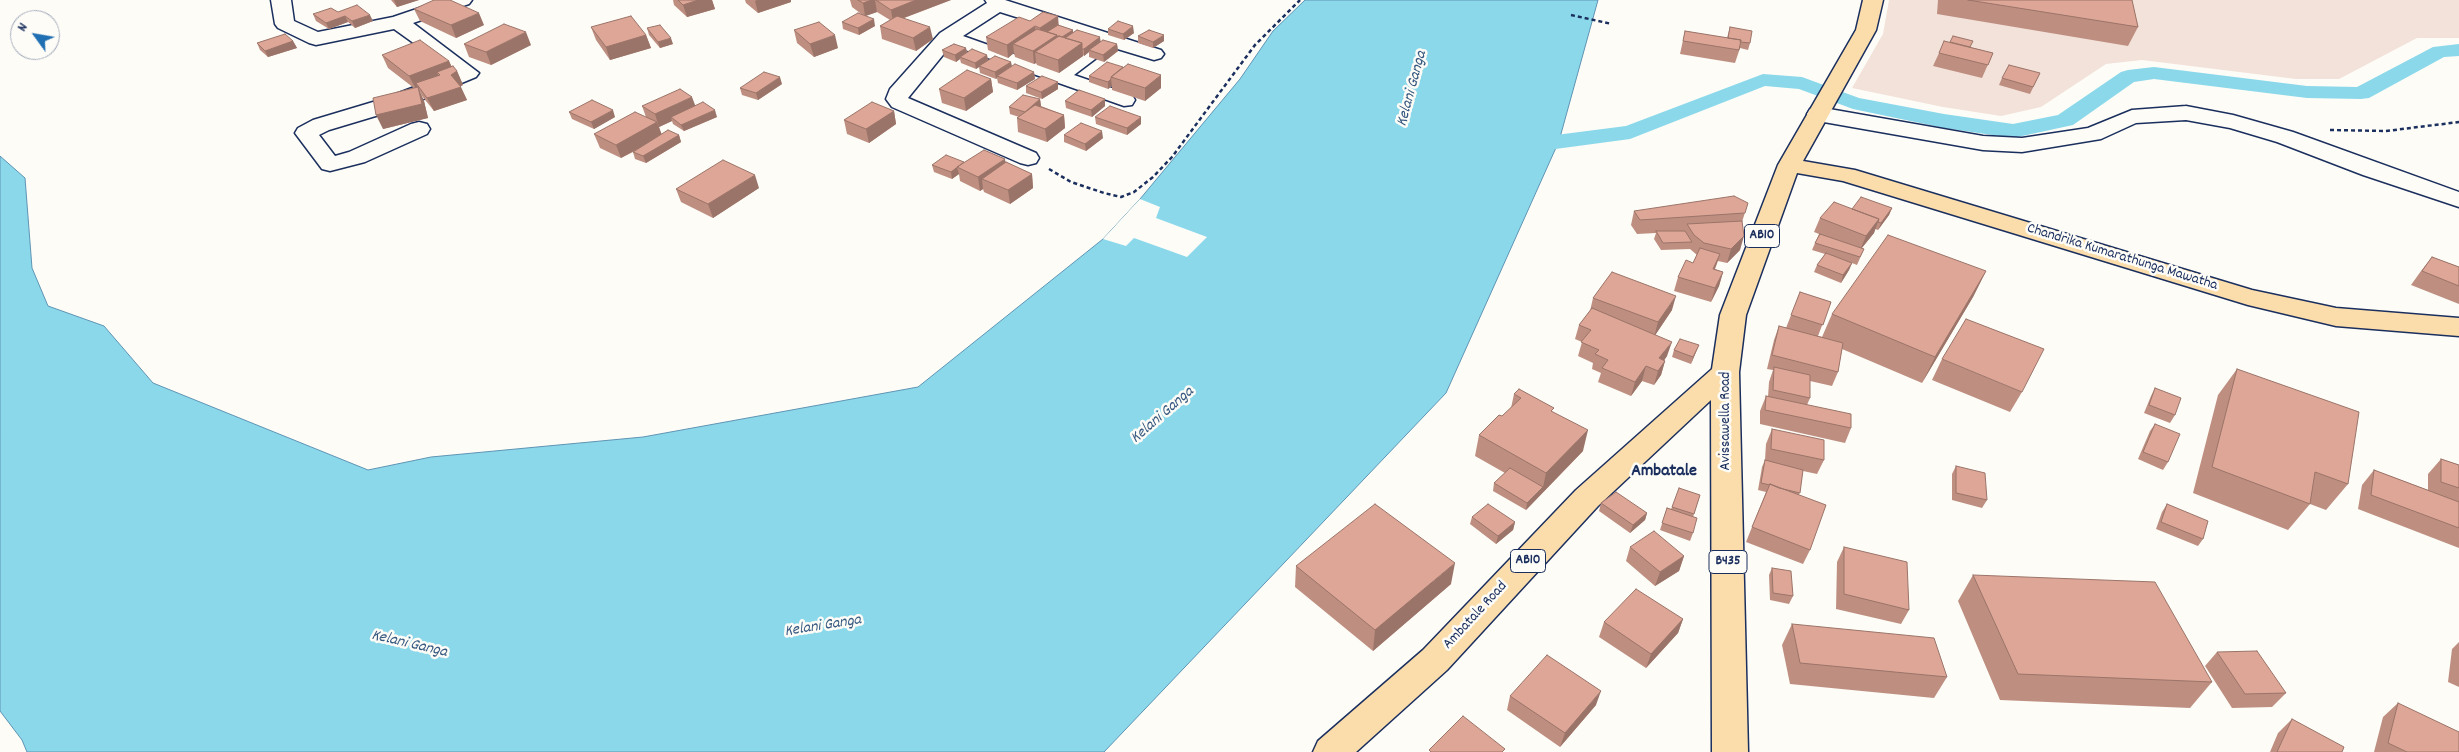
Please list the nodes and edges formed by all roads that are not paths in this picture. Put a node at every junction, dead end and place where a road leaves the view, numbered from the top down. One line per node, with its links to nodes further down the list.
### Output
1 (280, 0): 5 (street)
2 (462, 0): 5 (street)
3 (1873, 0): 11 (main road, AB10)
4 (996, 2): 6 (street); 7 (street)
5 (398, 22): 14 (street)
6 (947, 37): 9 (street); 15 (street)
7 (1108, 40): 8 (street); 9 (street)
8 (1154, 54)
9 (1058, 77): 10 (street)
10 (1124, 100)
11 (1819, 111): 16 (main road, Avissawella Road / AB10); 17 (street)
12 (369, 126): 14 (street)
13 (420, 129): 14 (street)
14 (314, 144)
15 (1028, 158)
16 (1789, 165): 18 (main road, Chandrika Kumarathunga Mawatha); 19 (main road, Avissawella Road / AB10)
17 (2459, 200)
18 (2459, 327)
19 (1725, 372): 20 (main road, Ambatale Road / AB10); 21 (main road, Avissawella Road / B435)
20 (1331, 752)
21 (1730, 752)

